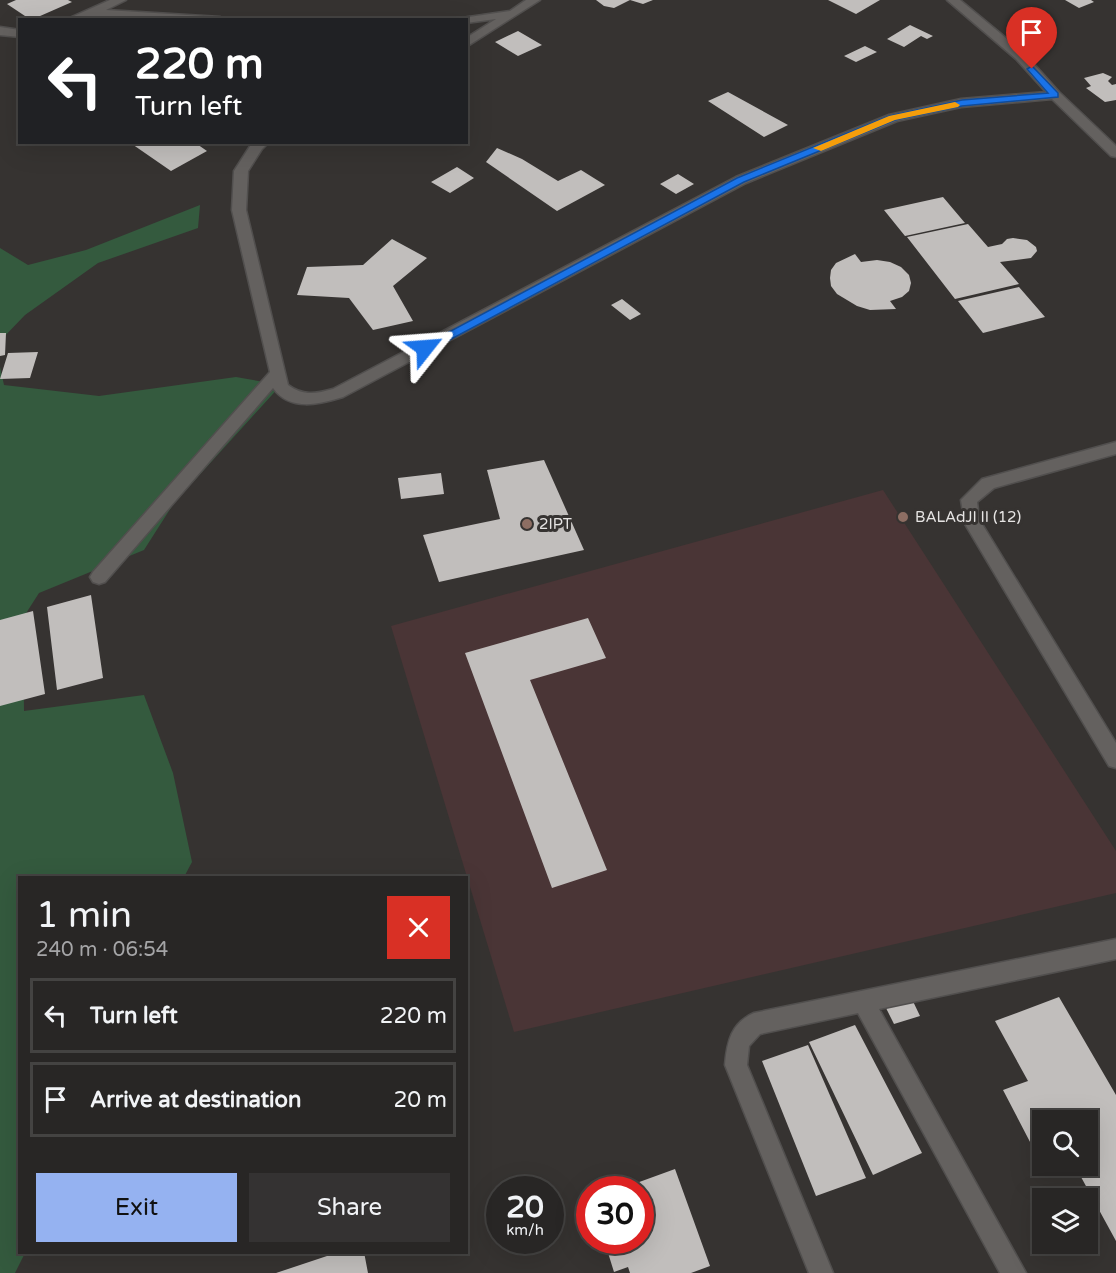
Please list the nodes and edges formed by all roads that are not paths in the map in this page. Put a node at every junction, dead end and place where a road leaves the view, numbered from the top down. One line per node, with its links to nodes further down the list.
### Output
1 (120, 0): 4 (street)
2 (534, 0): 5 (street)
3 (952, 0): 12 (street)
4 (90, 12): 6 (street); 7 (street)
5 (514, 14): 8 (street); 11 (street)
6 (75, 18)
7 (188, 18)
8 (468, 20)
9 (0, 31): 10 (street)
10 (18, 34)
11 (468, 44)
12 (1055, 95): 14 (street); 15 (street)
13 (260, 144): 15 (street)
14 (1116, 153)
15 (278, 373): 17 (street)
16 (1116, 448): 18 (street)
17 (99, 577)
18 (1116, 760)
19 (1116, 949): 20 (street)
20 (863, 1001): 21 (street); 22 (street)
21 (821, 1273)
22 (1014, 1273)

